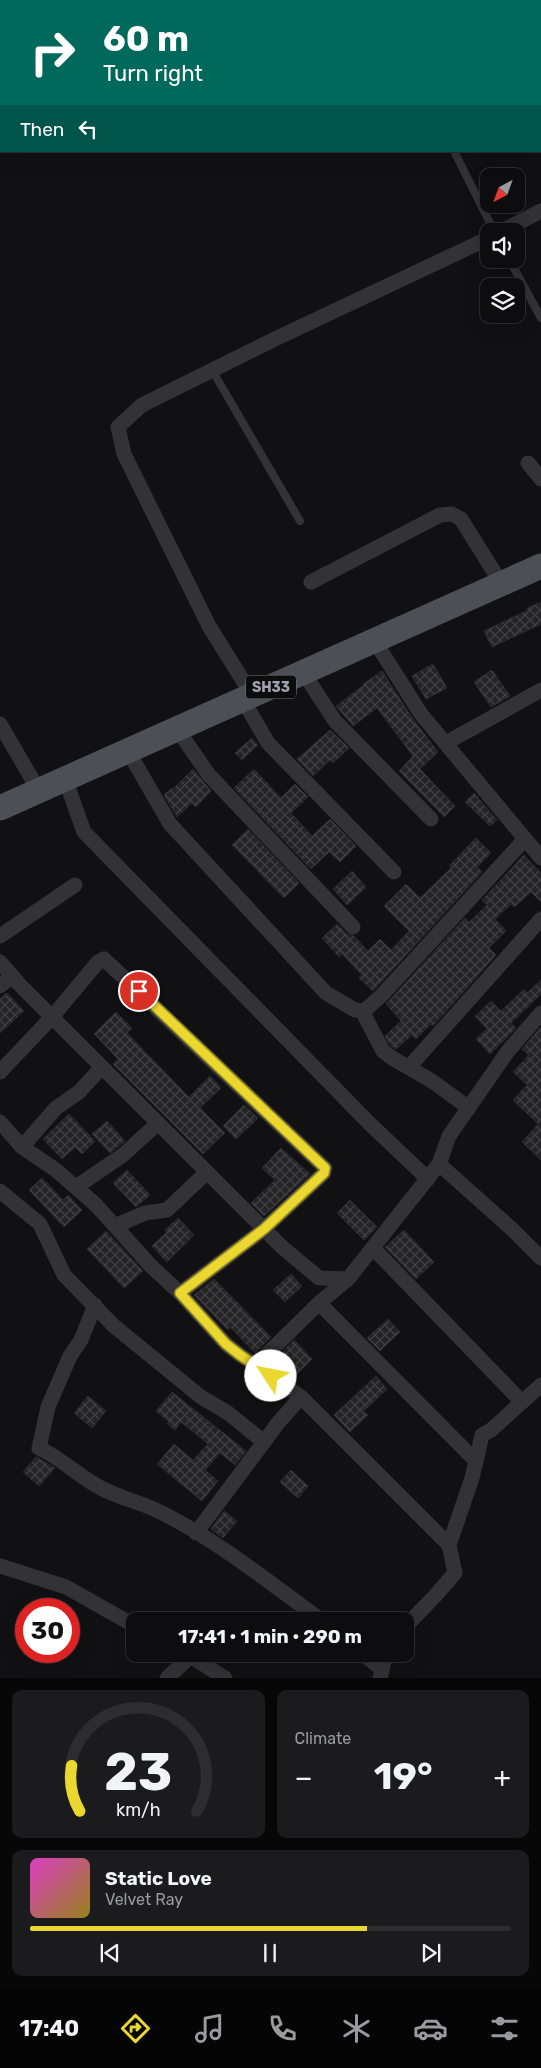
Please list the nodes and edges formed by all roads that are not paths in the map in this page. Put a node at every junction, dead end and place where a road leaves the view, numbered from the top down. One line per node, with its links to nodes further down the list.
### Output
1 (454, 152): 3 (lane)
2 (541, 211): 4 (street)
3 (490, 223)
4 (518, 223)
5 (480, 242): 8 (street)
6 (514, 268): 7 (lane)
7 (541, 318)
8 (212, 370): 11 (lane); 18 (street)
9 (528, 463): 10 (street)
10 (541, 479)
11 (300, 521)
12 (541, 566): 14 (main road, SH33)
13 (311, 582): 14 (street)
14 (502, 583): 15 (main road, SH33)
15 (374, 640): 16 (main road, SH33); 21 (street)
16 (303, 672): 18 (main road, SH33); 26 (street)
17 (541, 690): 21 (street)
18 (248, 697): 20 (main road, SH33); 29 (street)
19 (1, 723): 24 (street)
20 (177, 729): 22 (main road, SH33); 32 (street)
21 (446, 743): 27 (street)
22 (128, 751): 23 (main road, SH33); 37 (street)
23 (65, 779): 24 (main road, SH33); 49 (street)
24 (39, 791): 25 (main road, SH33)
25 (0, 808)
26 (431, 819)
27 (525, 839): 28 (street); 37 (street)
28 (539, 852)
29 (394, 872)
30 (75, 885): 33 (street)
31 (541, 919): 41 (street)
32 (353, 927)
33 (0, 936)
34 (0, 962): 35 (street)
35 (12, 976): 36 (street); 39 (street)
36 (0, 986)
37 (362, 1011): 41 (street)
38 (541, 1013): 43 (street)
39 (52, 1017): 40 (street); 42 (street); 53 (street)
40 (102, 1067): 45 (street); 46 (street)
41 (409, 1067): 43 (street)
42 (0, 1072)
43 (469, 1108): 47 (street)
44 (0, 1122): 46 (street)
45 (158, 1123): 48 (street); 50 (street)
46 (22, 1147): 50 (street)
47 (440, 1164): 49 (street); 55 (street)
48 (207, 1172): 52 (street); 53 (street)
49 (428, 1179): 54 (street)
50 (76, 1187): 52 (street)
51 (0, 1191): 59 (street)
52 (115, 1226): 57 (street)
53 (264, 1229): 56 (street); 57 (street)
54 (374, 1248): 56 (street); 63 (street)
55 (541, 1258)
56 (348, 1278): 58 (street)
57 (180, 1293): 60 (street)
58 (319, 1303): 60 (street); 65 (street)
59 (95, 1305): 64 (street); 66 (street)
60 (256, 1364): 62 (street)
61 (541, 1385): 63 (street)
62 (301, 1397): 64 (street); 67 (street)
63 (522, 1402): 65 (street)
64 (264, 1442): 66 (street)
65 (476, 1461): 67 (street)
66 (196, 1533): 69 (street)
67 (449, 1545): 70 (street)
68 (4, 1569): 71 (street)
69 (310, 1612)
70 (414, 1618)
71 (126, 1621)
72 (182, 1662): 76 (street)
73 (200, 1662): 77 (street)
74 (370, 1662): 75 (street)
75 (381, 1674)
76 (167, 1678)
77 (225, 1678)

